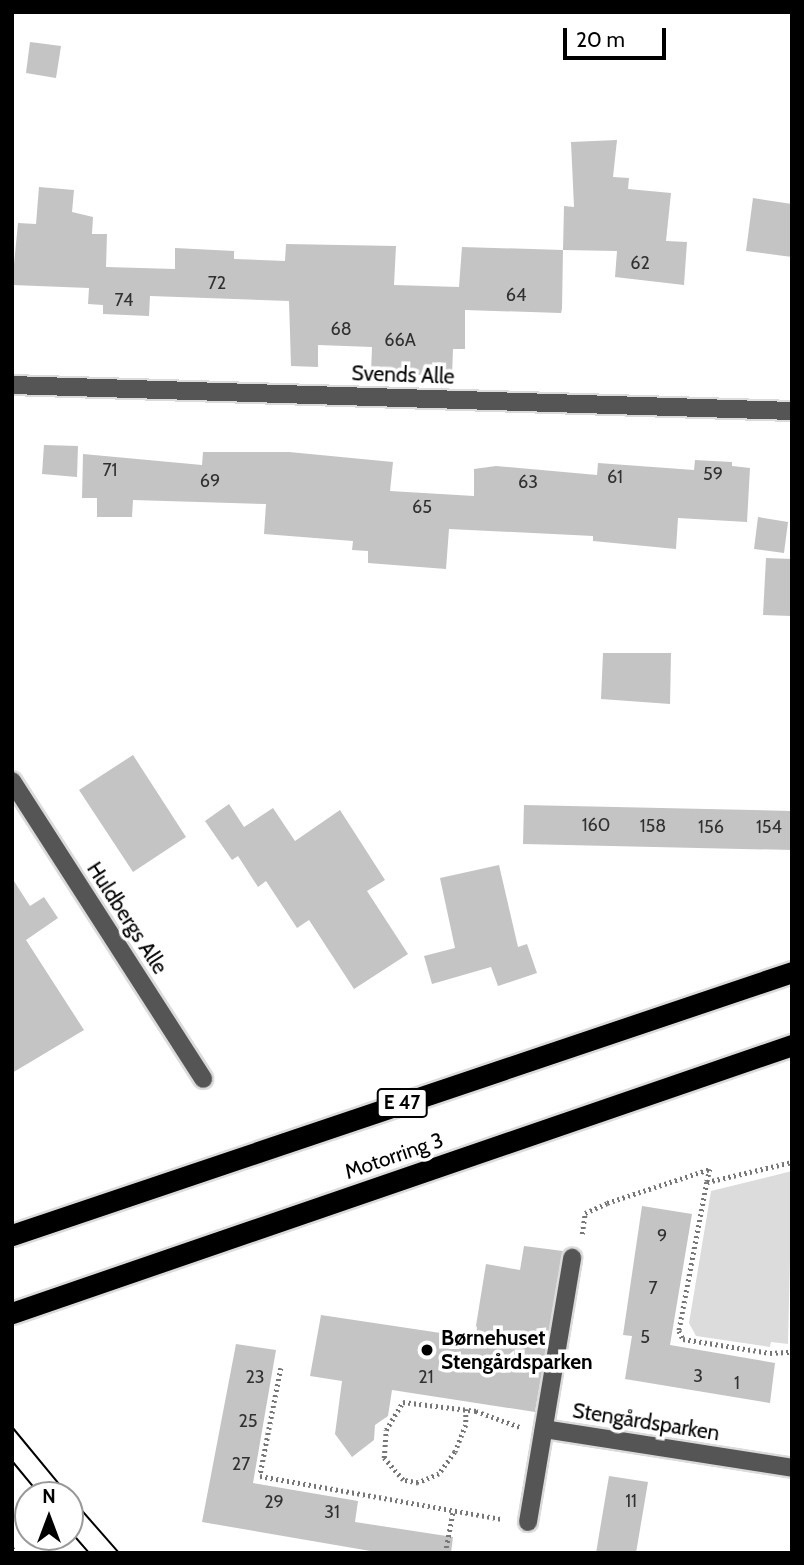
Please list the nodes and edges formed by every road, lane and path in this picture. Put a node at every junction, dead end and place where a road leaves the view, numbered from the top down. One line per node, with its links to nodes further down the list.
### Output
1 (12, 385): 2 (street, Svends Alle)
2 (792, 411)
3 (12, 781): 6 (street, Huldbergs Alle)
4 (791, 972): 9 (highway, E 47)
5 (786, 1048): 11 (highway, Motorring 3)
6 (203, 1079)
7 (792, 1162): 8 (path)
8 (707, 1182): 10 (path); 12 (path)
9 (12, 1235)
10 (572, 1258): 15 (street)
11 (14, 1312)
12 (792, 1352)
13 (281, 1368): 17 (path)
14 (466, 1409): 14 (path); 15 (path)
15 (544, 1429): 16 (street, Stengårdsparken); 18 (street, Stengårdsparken)
16 (792, 1468)
17 (453, 1511): 18 (path); 21 (path)
18 (528, 1522)
19 (12, 1548): 20 (path)
20 (17, 1553)
21 (445, 1553)

